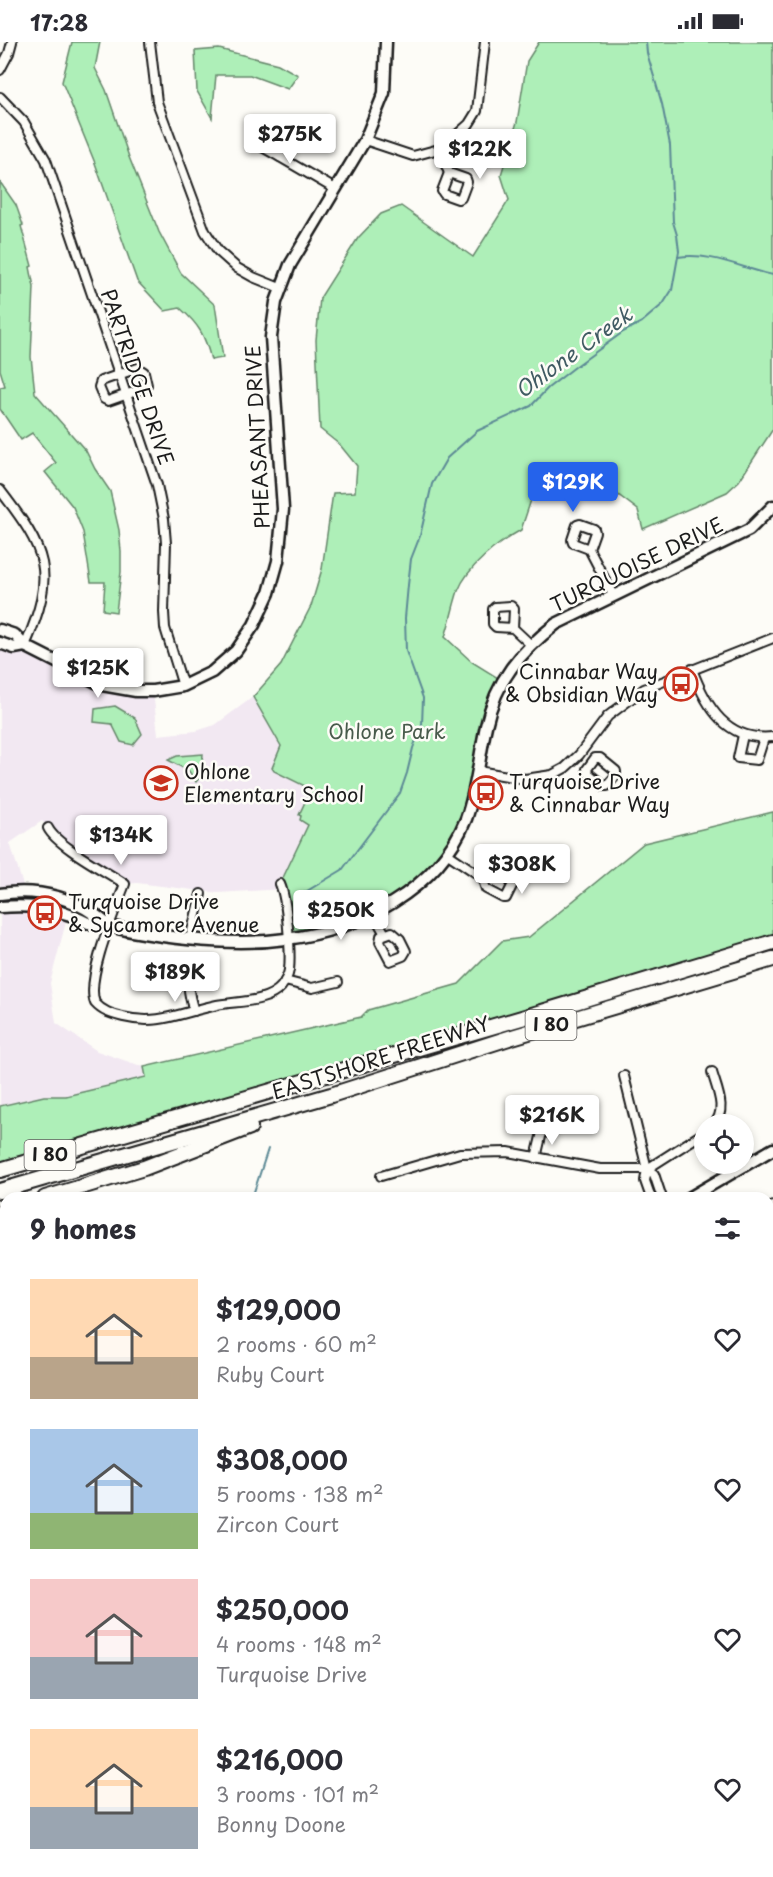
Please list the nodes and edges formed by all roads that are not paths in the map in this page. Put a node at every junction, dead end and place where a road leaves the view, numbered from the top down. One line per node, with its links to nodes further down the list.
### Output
1 (12, 42): 5 (street)
2 (150, 42): 12 (street)
3 (386, 42): 7 (street, PHEASANT DRIVE)
4 (485, 42): 8 (street)
5 (0, 70)
6 (0, 97): 13 (street, PARTRIDGE DRIVE)
7 (365, 140): 8 (street); 11 (street, PHEASANT DRIVE)
8 (439, 149): 10 (street)
9 (280, 157): 11 (street)
10 (449, 172)
11 (335, 189): 12 (street, PHEASANT DRIVE)
12 (280, 288): 26 (street, PHEASANT DRIVE)
13 (119, 374): 14 (street, PARTRIDGE DRIVE); 14 (street); 14 (street)
14 (126, 395): 26 (street, PARTRIDGE DRIVE)
15 (0, 490): 24 (street)
16 (773, 506): 18 (street, TURQUOISE DRIVE)
17 (589, 549): 18 (street)
18 (613, 595): 23 (street, TURQUOISE DRIVE)
19 (513, 628): 23 (street)
20 (0, 630): 24 (street, PHEASANT DRIVE)
21 (773, 638): 25 (street)
22 (0, 643): 24 (street, PHEASANT DRIVE)
23 (530, 644): 32 (street, TURQUOISE DRIVE)
24 (25, 646): 26 (street, PHEASANT DRIVE)
25 (692, 669): 27 (street); 30 (street)
26 (183, 686)
27 (743, 735): 29 (street); 29 (street)
28 (773, 737): 29 (street)
29 (764, 738)
30 (579, 755): 31 (street); 32 (street)
31 (591, 764)
32 (478, 771): 34 (street, TURQUOISE DRIVE)
33 (48, 828): 41 (street)
34 (448, 854): 35 (street); 40 (street, TURQUOISE DRIVE)
35 (485, 879)
36 (280, 884): 44 (street)
37 (0, 894): 41 (street, TURQUOISE DRIVE)
38 (201, 894): 43 (street)
39 (0, 908): 41 (street, TURQUOISE DRIVE)
40 (373, 913): 42 (street); 44 (street, TURQUOISE DRIVE)
41 (109, 926): 43 (street, TURQUOISE DRIVE); 50 (street)
42 (385, 934)
43 (190, 939): 44 (street, TURQUOISE DRIVE)
44 (288, 939): 48 (street)
45 (773, 942): 61 (highway, EASTSHORE FREEWAY / I 80)
46 (773, 959): 53 (highway, EASTSHORE FREEWAY / I 80)
47 (191, 960): 50 (street)
48 (285, 981): 49 (street); 50 (street)
49 (338, 982)
50 (194, 1011)
51 (712, 1072): 54 (street)
52 (624, 1076): 60 (street)
53 (331, 1095): 63 (highway, EASTSHORE FREEWAY / I 80); 64 (highway)
54 (720, 1114)
55 (543, 1128): 59 (street)
56 (694, 1139): 60 (street)
57 (773, 1149): 67 (street)
58 (773, 1156): 68 (street)
59 (536, 1158): 60 (street); 62 (street)
60 (647, 1169): 65 (street); 66 (street)
61 (0, 1170)
62 (381, 1176)
63 (0, 1191)
64 (65, 1192)
65 (649, 1192)
66 (660, 1192)
67 (699, 1192)
68 (712, 1192)

